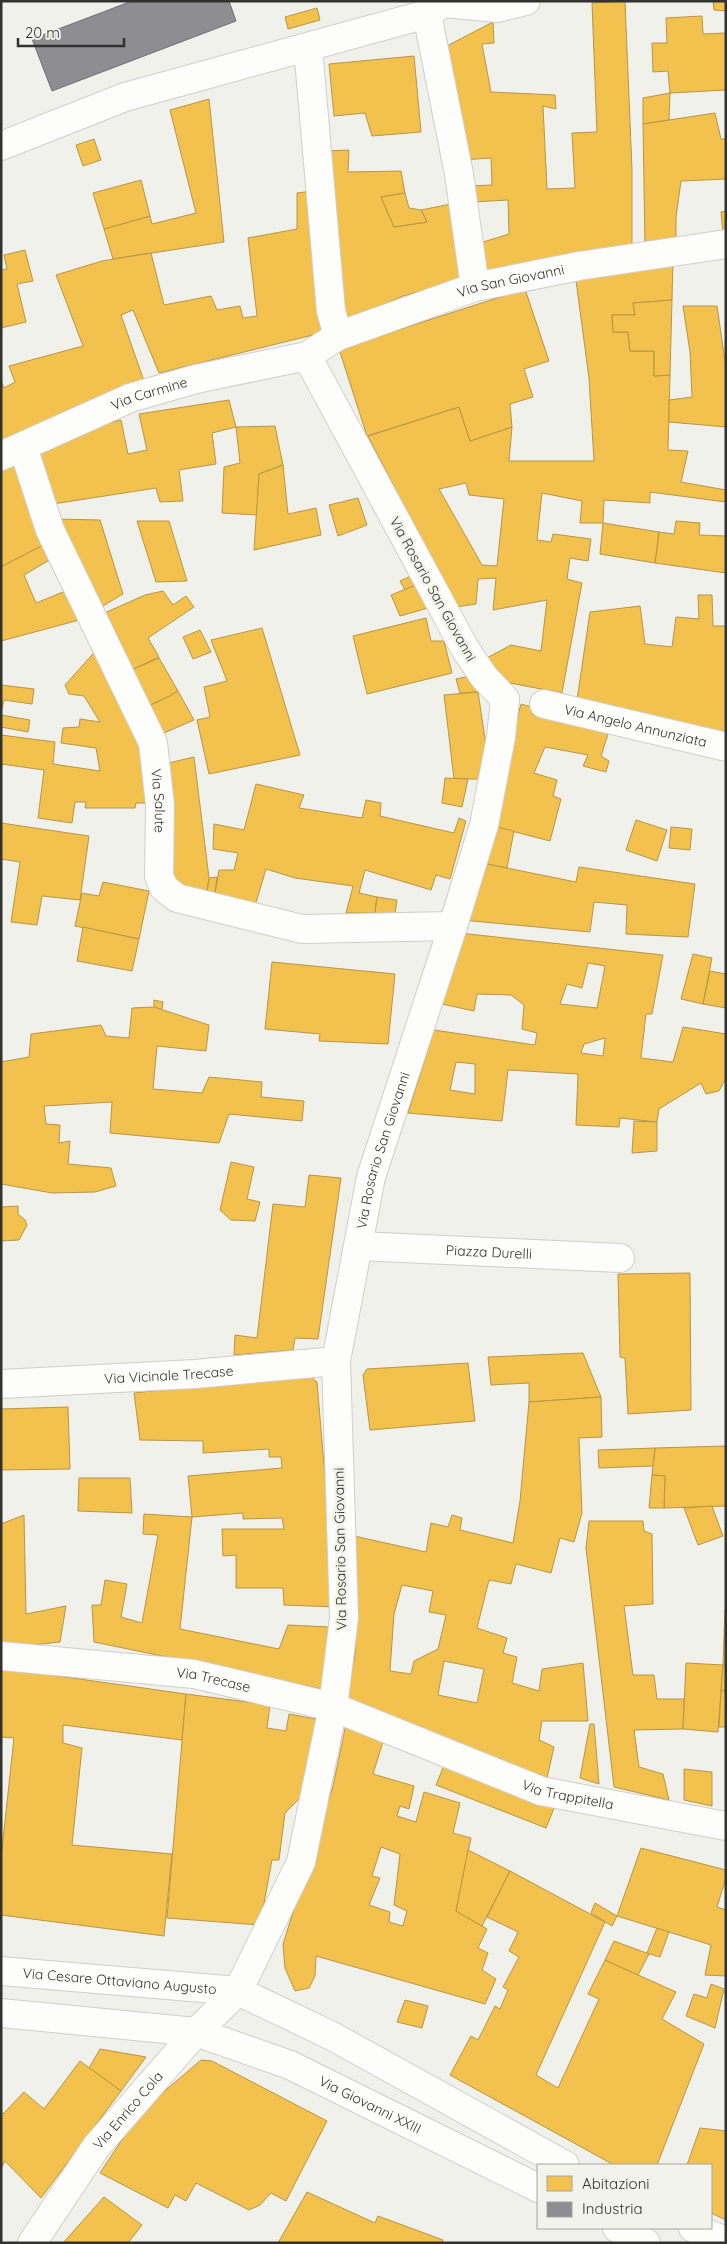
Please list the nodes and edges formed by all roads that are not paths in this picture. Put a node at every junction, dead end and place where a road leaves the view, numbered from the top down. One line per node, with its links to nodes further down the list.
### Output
1 (526, 1): 2 (street)
2 (438, 6): 3 (street); 6 (street)
3 (308, 48): 4 (street); 7 (street)
4 (1, 146)
5 (726, 244): 6 (street, Via San Giovanni)
6 (475, 287): 7 (street, Via San Giovanni)
7 (338, 336): 8 (street, Via San Giovanni)
8 (307, 356): 9 (street, Via Carmine); 12 (street, Via Rosario San Giovanni)
9 (12, 452): 12 (street, Via Salute)
10 (544, 704): 11 (street, Via Angelo Annunziata)
11 (726, 747)
12 (453, 926): 13 (street, Via Rosario San Giovanni)
13 (358, 1246): 14 (street, Piazza Durelli); 15 (street, Via Rosario San Giovanni)
14 (620, 1258)
15 (336, 1362): 16 (street, Via Vicinale Trecase); 18 (street, Via Rosario San Giovanni)
16 (1, 1384)
17 (1, 1656): 18 (street, Via Trecase)
18 (333, 1707): 19 (street, Via Trecase); 22 (street, Via Rosario San Giovanni)
19 (417, 1740): 20 (street, Via Trappitella)
20 (726, 1826)
21 (1, 1970): 22 (street, Via Cesare Ottaviano Augusto)
22 (238, 1991): 24 (street, Via Enrico Cola); 25 (street)
23 (1, 2013): 24 (street)
24 (196, 2032): 26 (street, Via Giovanni XXIII); 30 (street, Via Enrico Cola)
25 (563, 2164)
26 (537, 2188)
27 (618, 2229): 31 (street)
28 (696, 2229): 29 (street)
29 (726, 2241)
30 (32, 2243)
31 (646, 2243)

